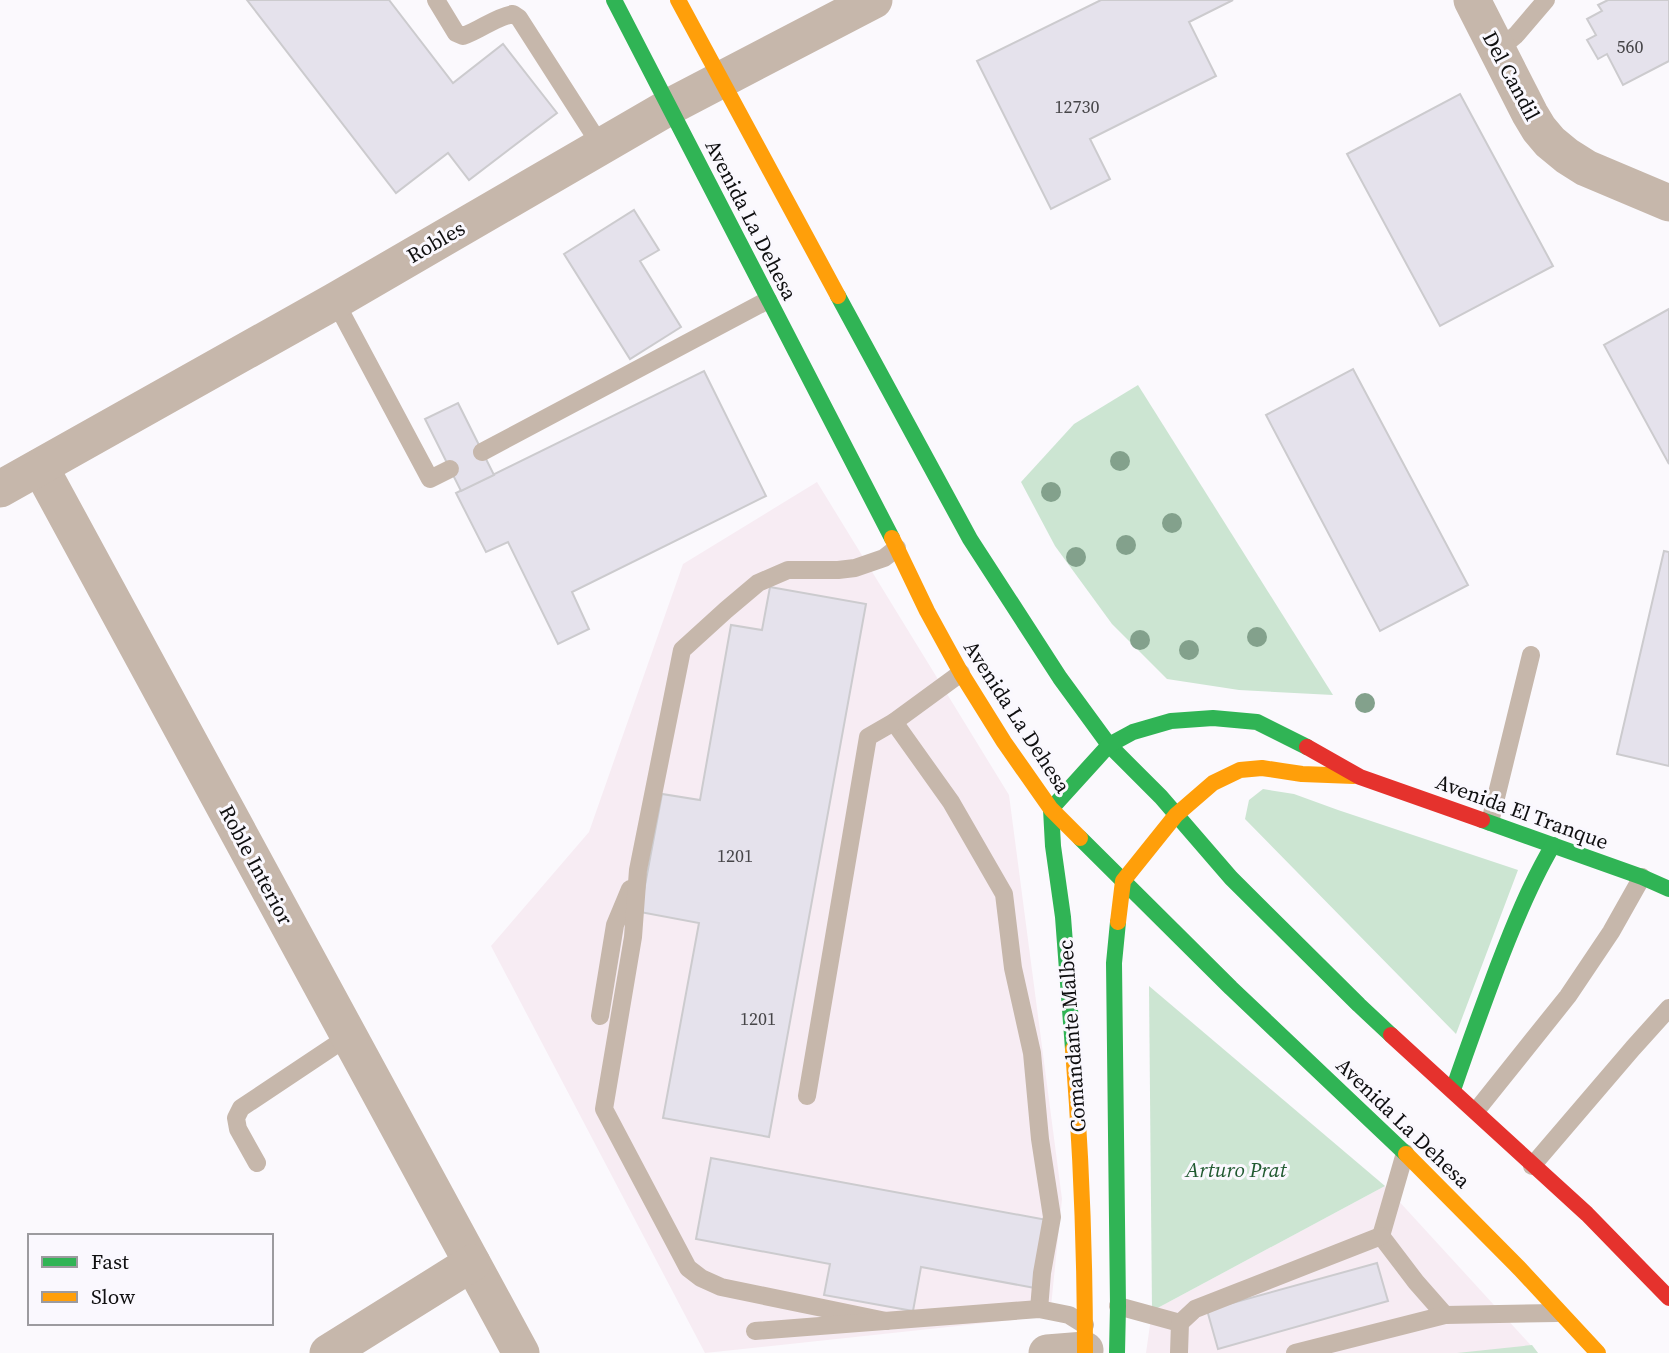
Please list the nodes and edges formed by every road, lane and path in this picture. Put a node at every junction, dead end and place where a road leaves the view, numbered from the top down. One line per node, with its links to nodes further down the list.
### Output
1 (436, 0): 10 (lane)
2 (614, 0): 9 (main road, Avenida La Dehesa)
3 (678, 0): 8 (main road, Avenida La Dehesa)
4 (874, 0): 8 (street, Robles)
5 (1472, 0): 7 (street, Del Candil)
6 (1546, 0): 7 (lane)
7 (1497, 50): 11 (street, Del Candil)
8 (720, 79): 9 (street, Robles); 22 (main road, Avenida La Dehesa)
9 (669, 107): 10 (street, Robles); 12 (main road, Avenida La Dehesa)
10 (601, 146): 13 (street, Robles)
11 (1669, 203)
12 (768, 300): 14 (lane); 18 (main road, Avenida La Dehesa)
13 (335, 301): 15 (street, Robles); 16 (lane)
14 (482, 452)
15 (40, 467): 17 (street, Robles); 34 (street, Roble Interior)
16 (450, 469)
17 (0, 489)
18 (897, 548): 20 (main road, Avenida La Dehesa); 28 (lane)
19 (1531, 655): 26 (lane)
20 (961, 673): 21 (lane); 24 (main road, Avenida La Dehesa)
21 (894, 722): 36 (lane); 45 (lane)
22 (1109, 745): 23 (main road, Avenida El Tranque); 24 (main road); 25 (main road, Avenida La Dehesa)
23 (1360, 777): 25 (main road, Avenida El Tranque); 26 (main road, Avenida El Tranque)
24 (1051, 809): 30 (main road, Avenida La Dehesa); 51 (main road, Comandante Malbec)
25 (1176, 815): 30 (main road); 35 (main road, Avenida La Dehesa)
26 (1489, 822): 27 (main road, Avenida El Tranque)
27 (1553, 845): 29 (main road, Avenida El Tranque); 35 (main road)
28 (638, 870): 33 (lane); 48 (lane)
29 (1642, 877): 31 (main road, Avenida El Tranque); 37 (lane)
30 (1123, 881): 38 (main road, Avenida La Dehesa); 44 (main road, Comandante Malbec)
31 (1669, 889)
32 (1669, 1008): 40 (lane)
33 (600, 1016)
34 (349, 1036): 39 (lane); 42 (street, Roble Interior)
35 (1453, 1090): 37 (main road, Avenida La Dehesa)
36 (807, 1096)
37 (1476, 1111): 40 (main road, Avenida La Dehesa)
38 (1405, 1153): 41 (lane); 46 (main road, Avenida La Dehesa)
39 (257, 1163)
40 (1532, 1166): 43 (main road, Avenida La Dehesa)
41 (1381, 1236): 47 (lane); 49 (lane)
42 (472, 1263): 52 (street); 53 (street, Roble Interior)
43 (1669, 1298)
44 (1118, 1306): 49 (lane); 51 (main road, Comandante Malbec)
45 (1039, 1309): 48 (lane); 51 (lane)
46 (1561, 1313): 47 (lane); 57 (main road, Avenida La Dehesa)
47 (1445, 1315): 56 (lane)
48 (886, 1321): 50 (lane)
49 (1180, 1323): 55 (lane)
50 (755, 1331)
51 (1093, 1345): 54 (street)
52 (328, 1353)
53 (521, 1353)
54 (1047, 1353)
55 (1179, 1353)
56 (1295, 1353)
57 (1598, 1353)

